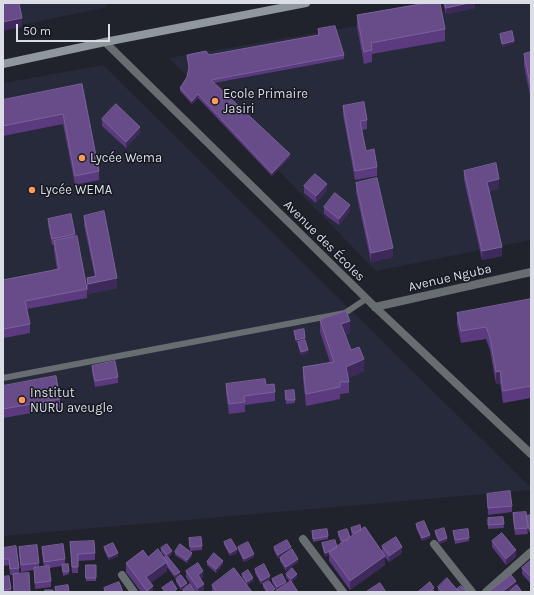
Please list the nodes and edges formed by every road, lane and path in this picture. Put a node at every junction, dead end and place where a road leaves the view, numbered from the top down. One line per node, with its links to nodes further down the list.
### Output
1 (306, 3): 2 (main road)
2 (105, 42): 3 (main road); 5 (street, Avenue des Écoles)
3 (3, 64)
4 (531, 272): 6 (street, Avenue Nguba)
5 (366, 299): 6 (street, Avenue des Écoles); 7 (lane)
6 (375, 307): 8 (street, Avenue des Écoles)
7 (3, 378)
8 (531, 454)
9 (303, 539): 14 (street)
10 (434, 544): 15 (street)
11 (531, 552): 16 (street)
12 (122, 575): 13 (street)
13 (134, 592)
14 (343, 592)
15 (472, 592)
16 (486, 592)

